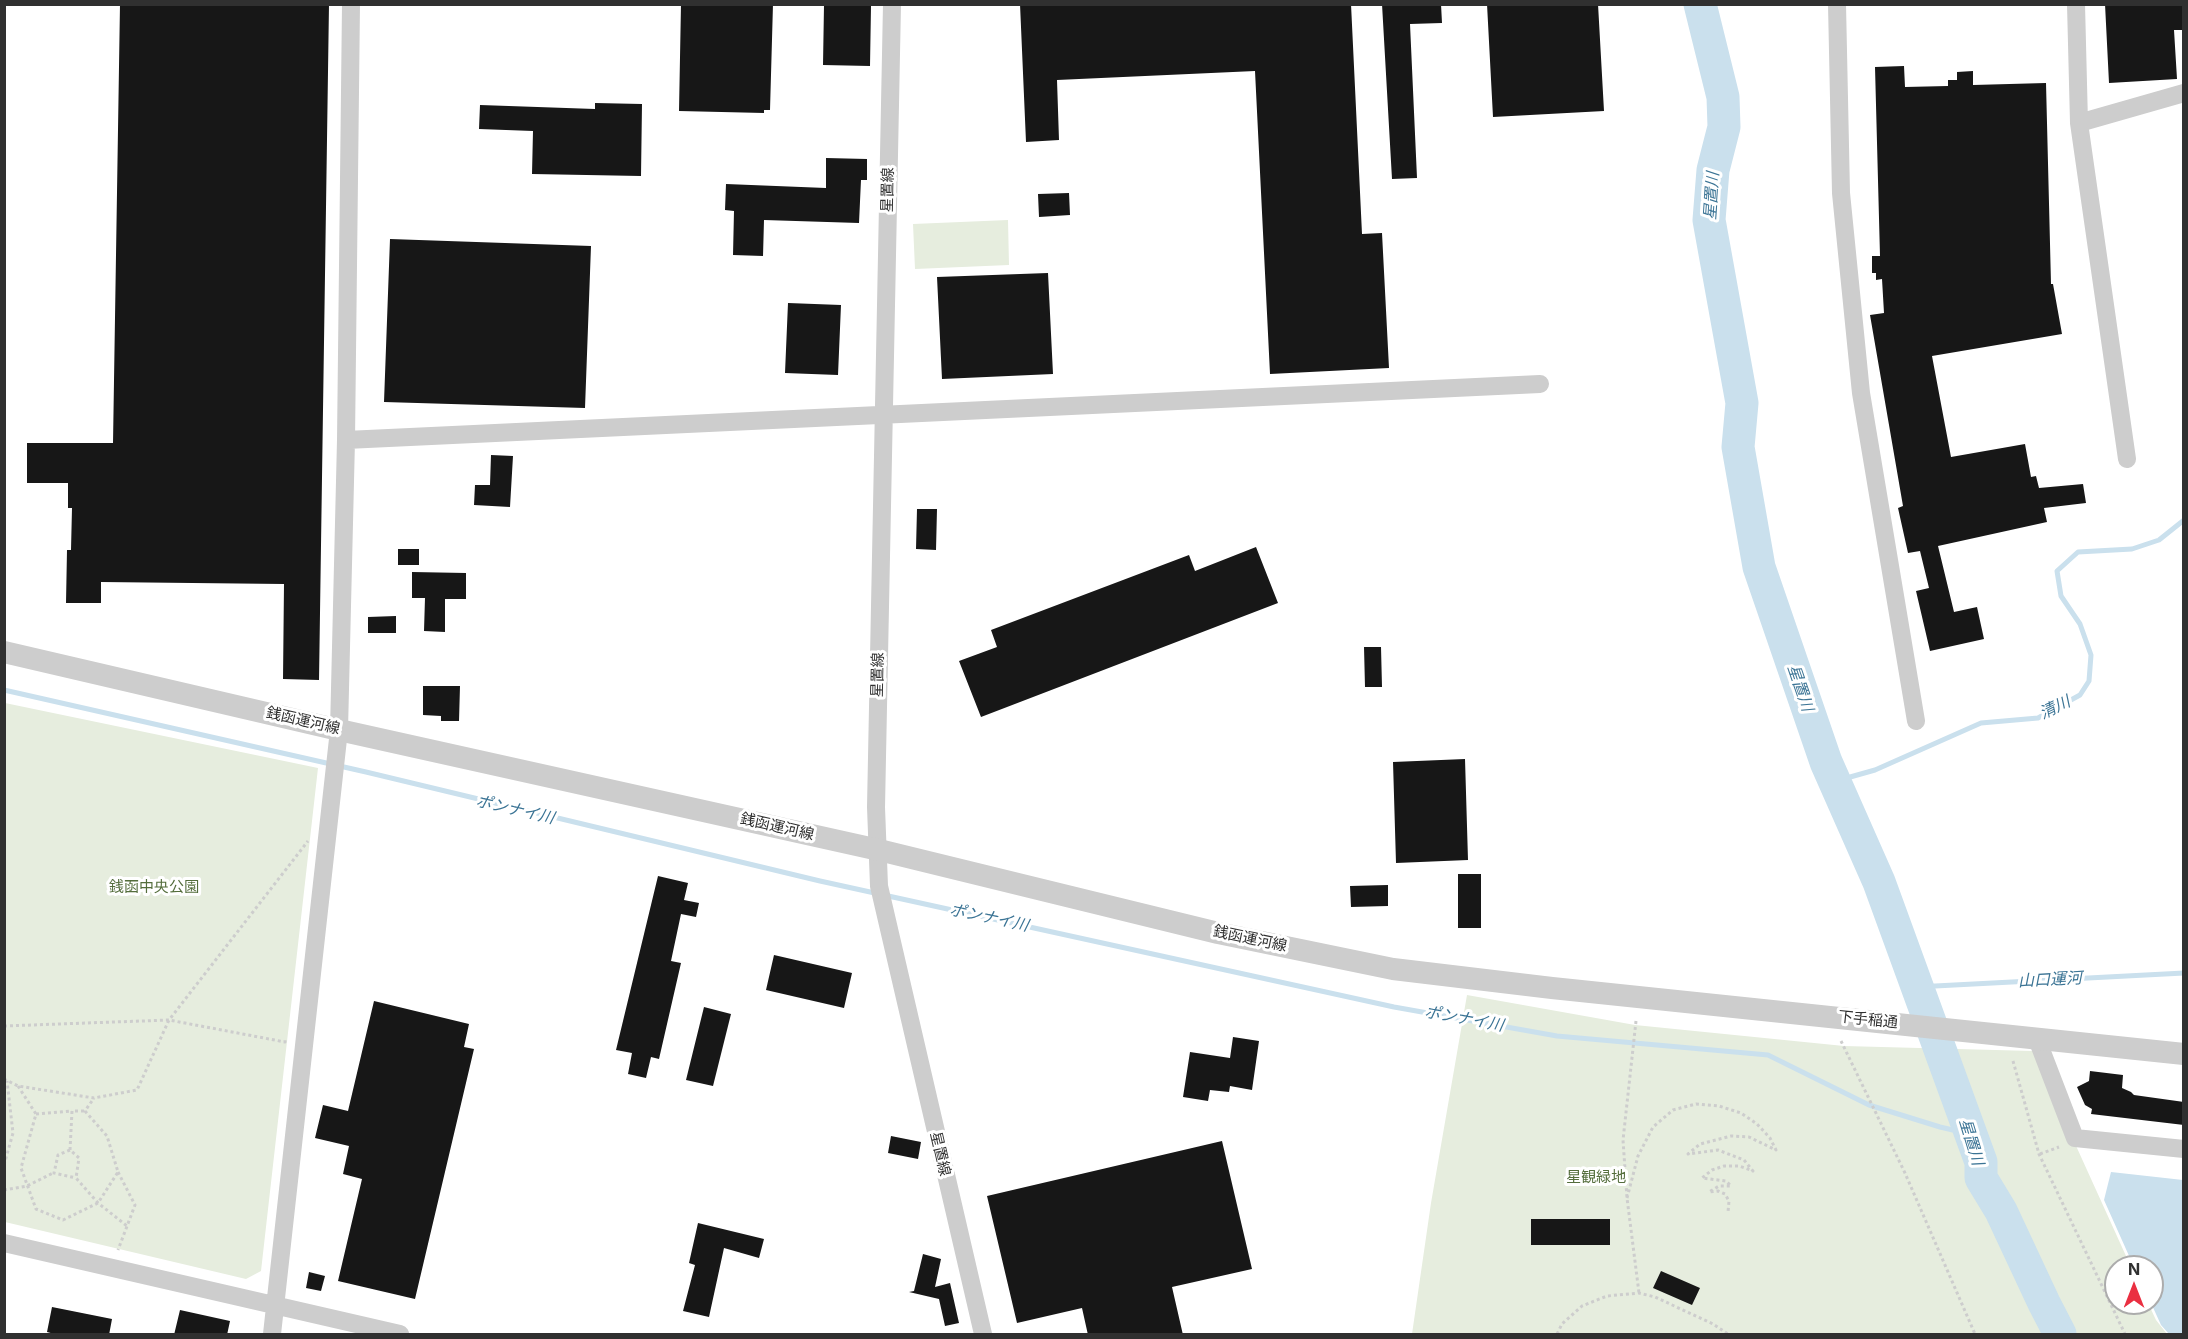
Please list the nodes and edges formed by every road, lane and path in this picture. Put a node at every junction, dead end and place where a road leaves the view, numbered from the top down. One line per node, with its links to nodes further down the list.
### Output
1 (351, 4): 9 (street)
2 (892, 4): 8 (street, 星置線)
3 (1837, 4): 12 (street)
4 (2076, 4): 6 (street)
5 (2184, 93): 6 (street)
6 (2079, 123): 10 (street)
7 (1540, 384): 8 (street)
8 (884, 415): 9 (street); 15 (street, 星置線)
9 (346, 440): 13 (street)
10 (2127, 459)
11 (4, 652): 13 (street, 銭函運河線)
12 (1916, 722)
13 (339, 730): 15 (street, 銭函運河線); 48 (street)
14 (312, 836): 17 (path)
15 (879, 850): 16 (street, 銭函運河線); 51 (street, 星置線)
16 (1552, 988): 20 (street, 下手稲通)
17 (169, 1020): 19 (path); 22 (path); 27 (path)
18 (1635, 1021): 41 (path)
19 (4, 1026)
20 (2037, 1039): 23 (street, 下手稲通); 32 (street)
21 (1841, 1041): 54 (path)
22 (285, 1042)
23 (2184, 1054)
24 (2013, 1061): 34 (path)
25 (6, 1080): 26 (path); 35 (path)
26 (18, 1086): 27 (path); 30 (path)
27 (94, 1098): 29 (path)
28 (72, 1111): 29 (path); 30 (path); 33 (path)
29 (85, 1111): 36 (path)
30 (36, 1114): 39 (path)
31 (2064, 1146): 34 (path)
32 (2184, 1149)
33 (70, 1150): 37 (path); 38 (path)
34 (2039, 1154): 55 (path)
35 (4, 1165)
36 (117, 1172): 42 (path); 44 (path)
37 (54, 1173): 38 (path); 39 (path)
38 (76, 1178): 42 (path)
39 (27, 1186): 40 (path); 42 (path)
40 (4, 1190)
41 (1627, 1198): 43 (path); 47 (path)
42 (98, 1203): 44 (path)
43 (1728, 1212)
44 (127, 1227): 46 (path)
45 (4, 1243): 48 (street)
46 (116, 1254)
47 (1639, 1293): 52 (path); 53 (path)
48 (277, 1306): 49 (street); 50 (street)
49 (273, 1335)
50 (400, 1335)
51 (983, 1335)
52 (1557, 1335)
53 (1728, 1335)
54 (1976, 1335)
55 (2125, 1335)

